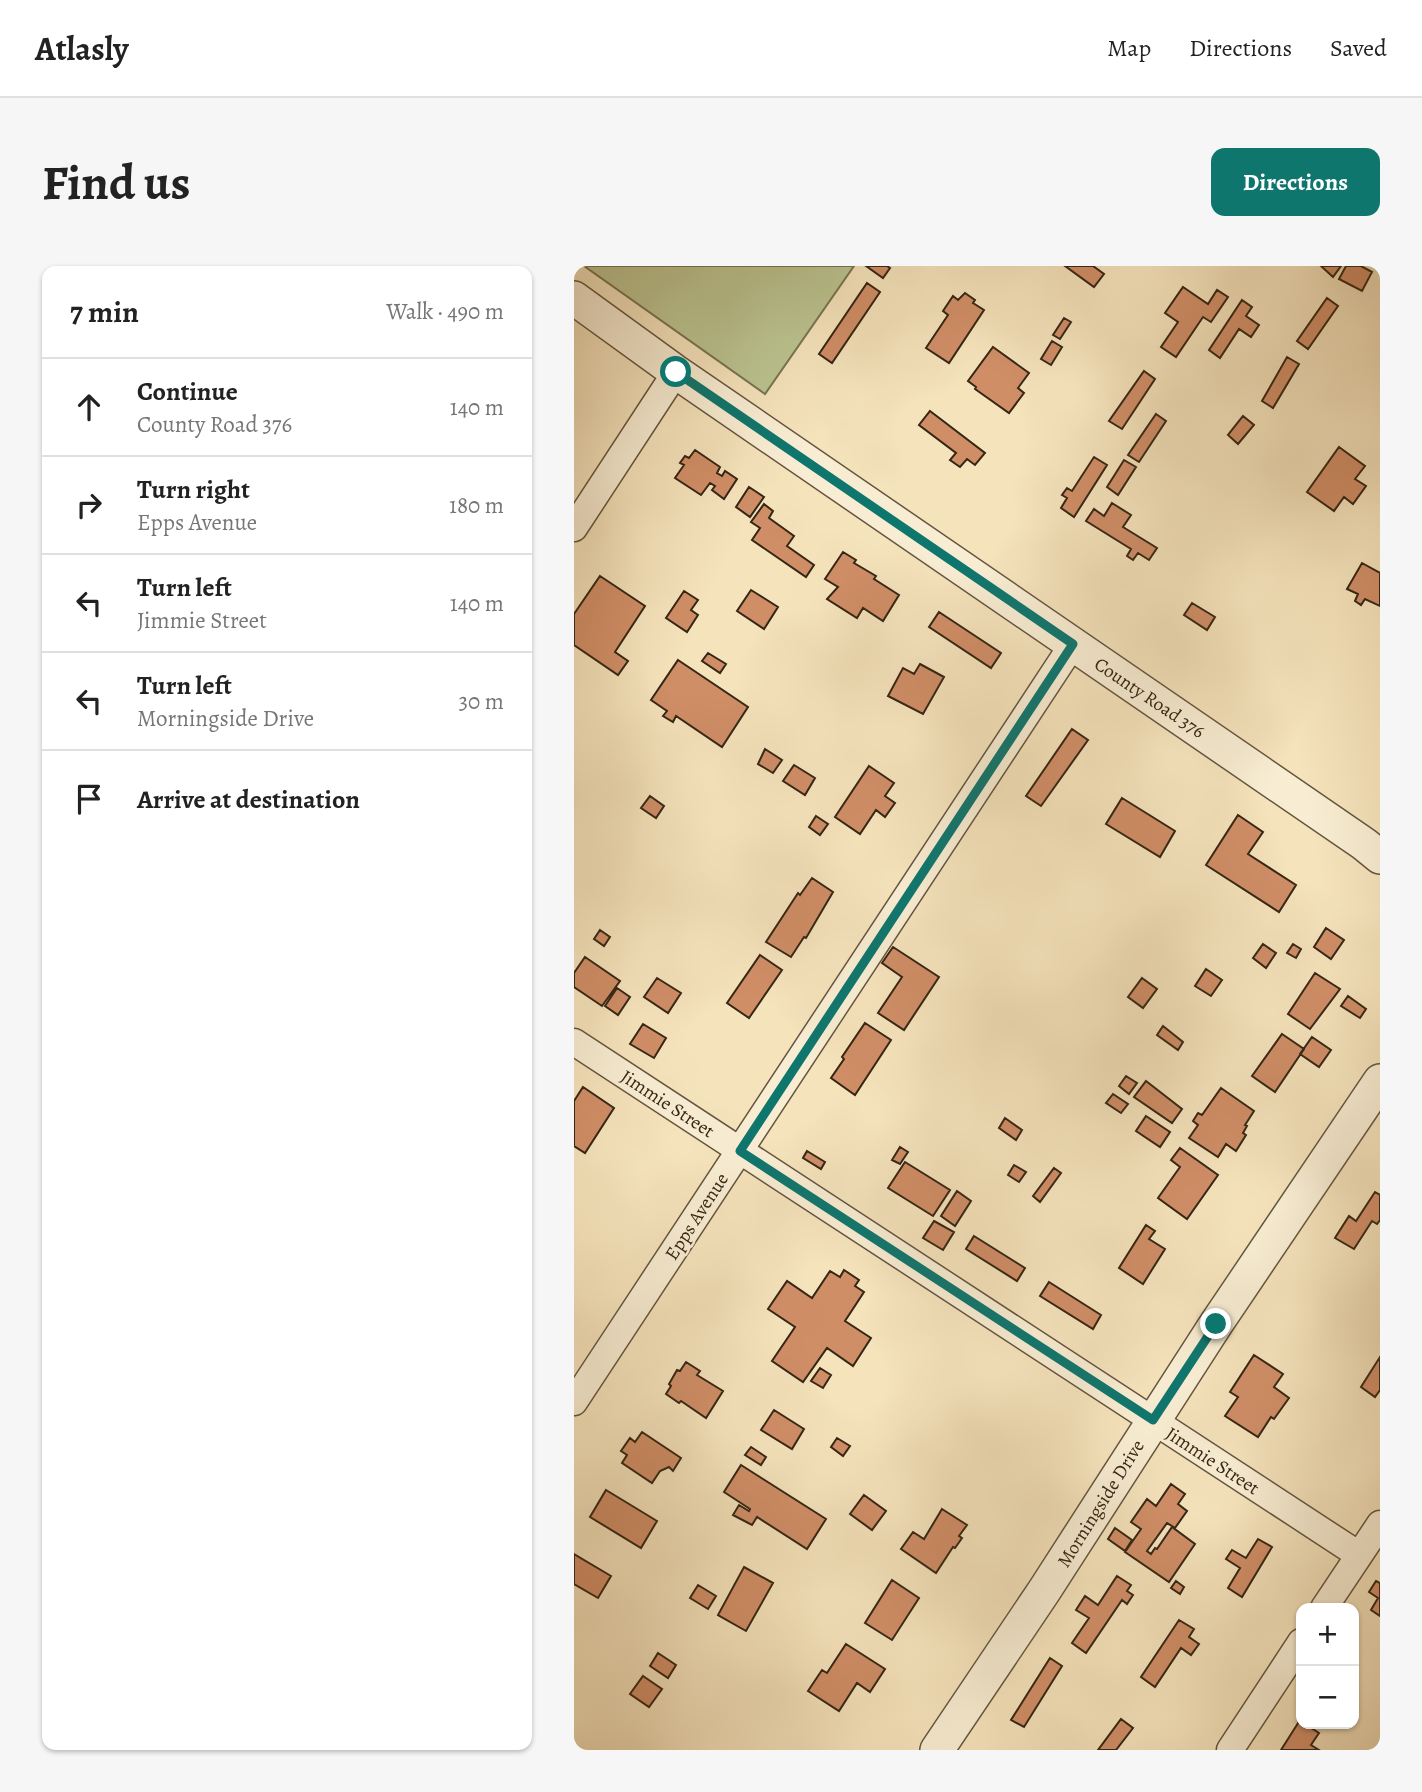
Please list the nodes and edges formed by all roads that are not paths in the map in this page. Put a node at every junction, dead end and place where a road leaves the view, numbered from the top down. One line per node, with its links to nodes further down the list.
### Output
1 (574, 298): 2 (street, County Road 376)
2 (676, 372): 3 (street); 4 (street, County Road 376)
3 (574, 528)
4 (1073, 644): 5 (street, County Road 376); 8 (street, Epps Avenue)
5 (1380, 857)
6 (574, 1042): 8 (street, Jimmie Street)
7 (1380, 1081): 10 (street, Morningside Drive)
8 (740, 1151): 9 (street, Epps Avenue); 10 (street, Jimmie Street)
9 (574, 1402)
10 (1153, 1420): 12 (street, Jimmie Street); 15 (street, Morningside Drive)
11 (1380, 1524): 12 (street)
12 (1359, 1555): 13 (street)
13 (1327, 1603)
14 (1296, 1650): 16 (street)
15 (937, 1750)
16 (1230, 1750)

